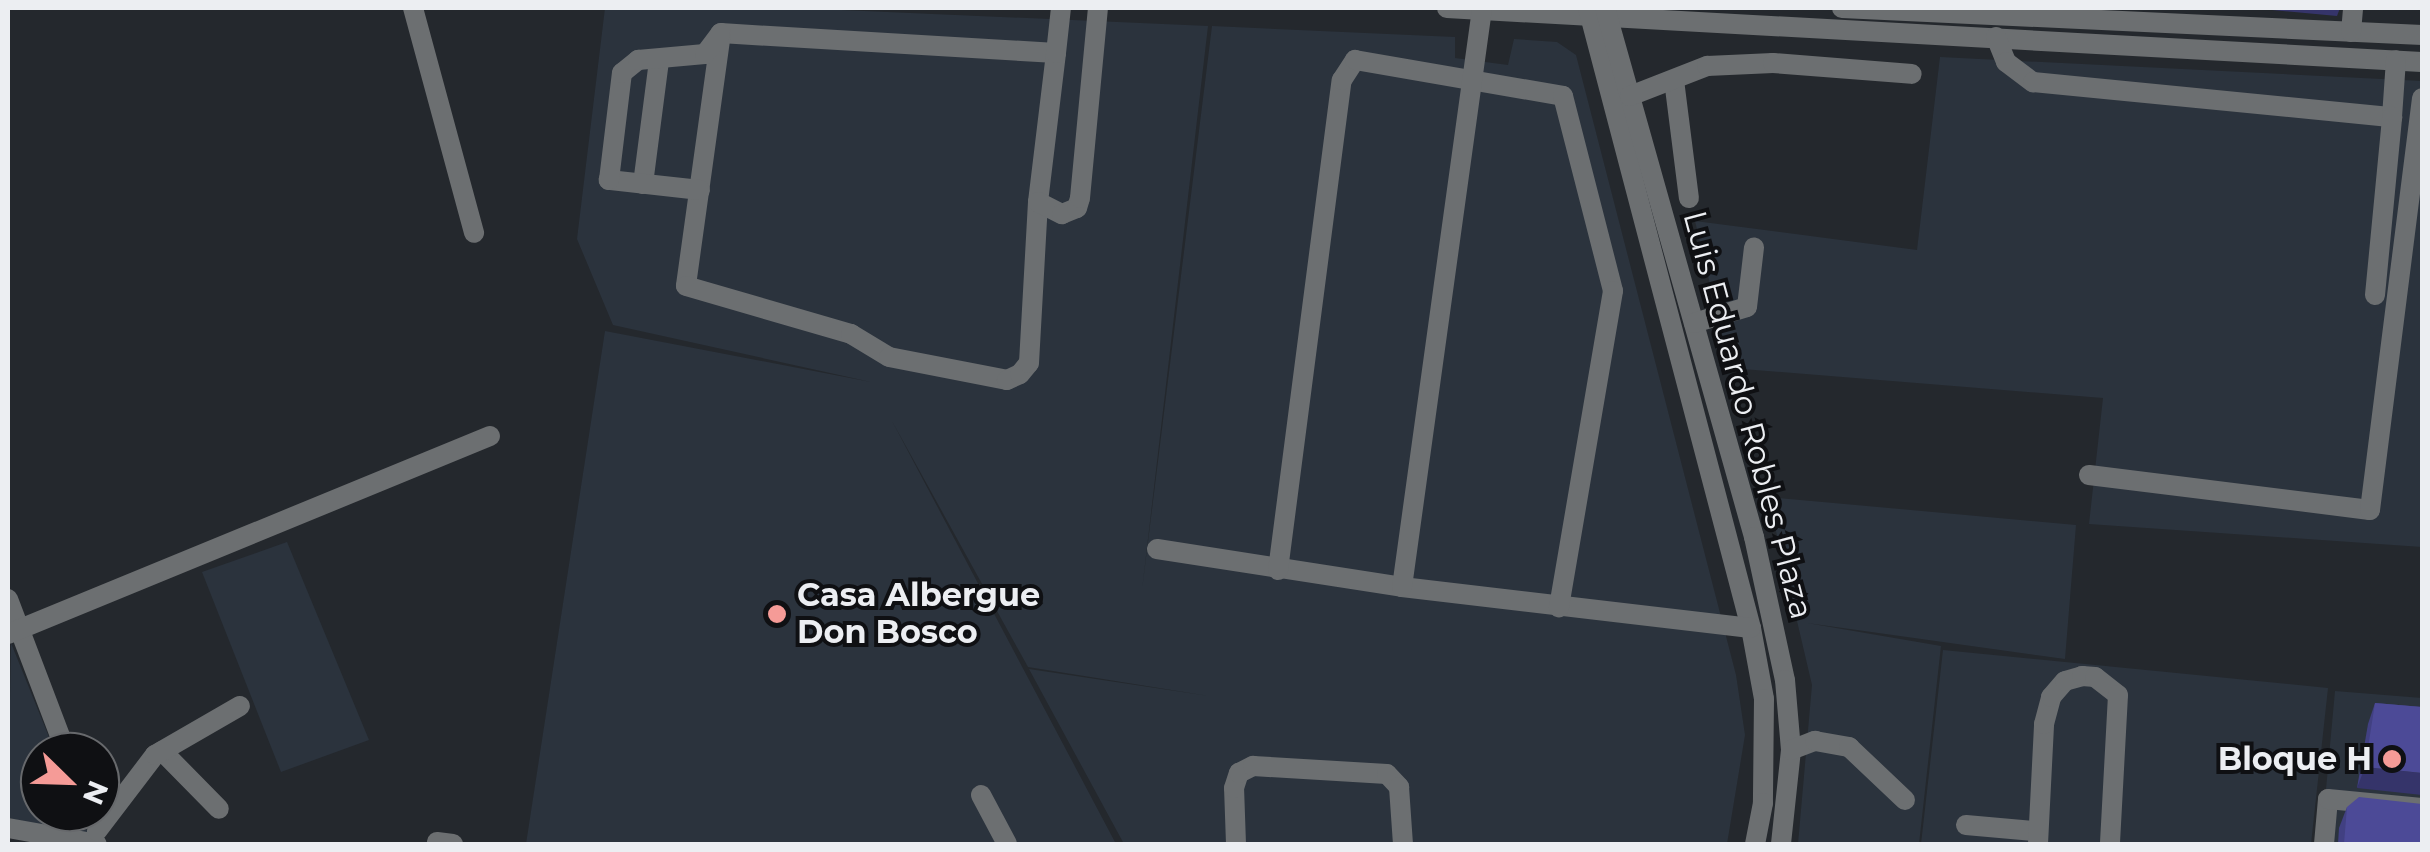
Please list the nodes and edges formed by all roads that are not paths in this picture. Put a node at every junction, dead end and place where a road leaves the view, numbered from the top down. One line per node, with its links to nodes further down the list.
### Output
1 (413, 8): 30 (street)
2 (1061, 8): 16 (street)
3 (1098, 8): 29 (street)
4 (1447, 8): 8 (street)
5 (1842, 8): 6 (street)
6 (1895, 8): 10 (street)
7 (2353, 8): 12 (street)
8 (1482, 9): 9 (street); 22 (street)
9 (1597, 11): 15 (street); 23 (street, Luis Eduardo Robles Plaza); 41 (street, Luis Eduardo Robles Plaza)
10 (2051, 11): 11 (street)
11 (2109, 12): 12 (street)
12 (2350, 32): 14 (street)
13 (722, 33): 16 (street); 17 (street); 27 (street)
14 (2422, 35)
15 (1996, 37): 18 (street); 25 (street)
16 (1056, 53): 29 (street)
17 (658, 60): 26 (street); 26 (street)
18 (2396, 60): 19 (street); 25 (street)
19 (2422, 62)
20 (1912, 74): 21 (street)
21 (1674, 80): 23 (street); 28 (street)
22 (1472, 82): 37 (street); 38 (street); 40 (street)
23 (1630, 96): 33 (street, Luis Eduardo Robles Plaza)
24 (2421, 112): 35 (street)
25 (2392, 117): 32 (street)
26 (643, 184): 27 (street)
27 (700, 190): 29 (street)
28 (1689, 198)
29 (1038, 202)
30 (474, 234)
31 (1754, 247): 33 (street)
32 (2375, 294)
33 (1694, 324): 45 (street, Luis Eduardo Robles Plaza)
34 (490, 436): 42 (street)
35 (2089, 475)
36 (1157, 548): 37 (street)
37 (1278, 570): 38 (street)
38 (1402, 587): 40 (street)
39 (8, 599): 42 (street)
40 (1559, 606): 41 (street)
41 (1751, 628): 58 (street, Luis Eduardo Robles Plaza)
42 (13, 631): 44 (street)
43 (240, 706): 46 (street)
44 (57, 732)
45 (1791, 750): 48 (street); 59 (street, Luis Eduardo Robles Plaza)
46 (162, 751): 50 (street); 53 (street)
47 (981, 795): 55 (street)
48 (1905, 800)
49 (2422, 808): 61 (street)
50 (219, 810)
51 (1966, 826): 54 (street)
52 (8, 828): 53 (street)
53 (96, 833)
54 (2036, 838): 60 (street)
55 (1006, 844)
56 (1236, 844): 57 (street)
57 (1403, 844)
58 (1755, 844)
59 (1780, 844)
60 (2110, 844)
61 (2324, 844)

